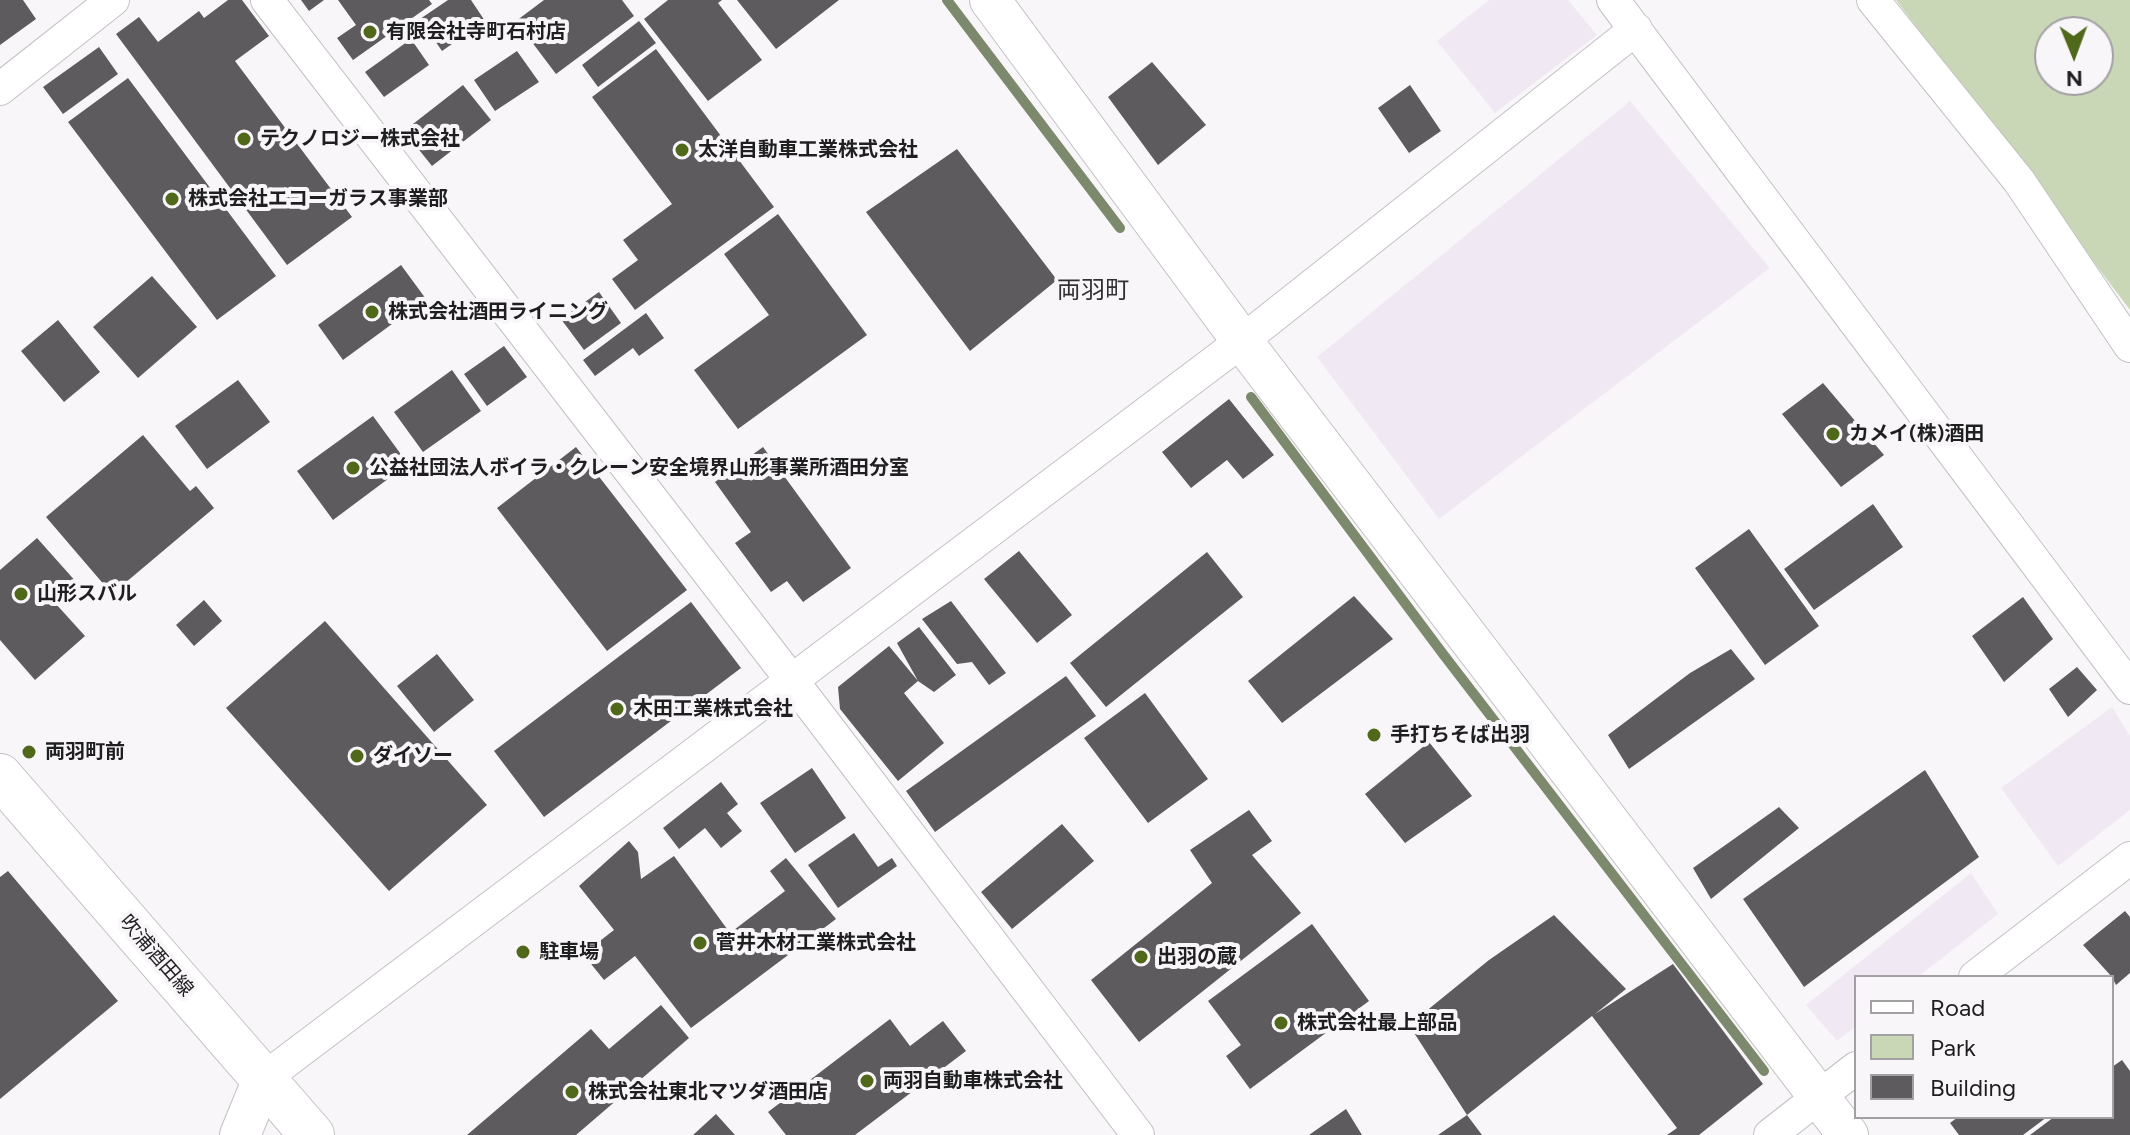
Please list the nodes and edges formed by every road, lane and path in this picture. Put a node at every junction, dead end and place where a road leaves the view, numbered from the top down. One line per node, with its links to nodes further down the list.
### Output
1 (113, 0): 7 (street)
2 (267, 0): 10 (street)
3 (990, 0): 8 (street)
4 (1613, 0): 6 (street)
5 (1873, 0): 9 (street)
6 (1636, 29): 8 (street); 11 (street)
7 (0, 89)
8 (1242, 341): 10 (street); 17 (street)
9 (2130, 346)
10 (792, 681): 16 (street); 20 (street)
11 (2130, 688)
12 (0, 776): 16 (main road, 吹浦酒田線)
13 (2130, 858): 14 (street)
14 (1978, 975)
15 (1854, 1070): 17 (street)
16 (263, 1079): 18 (street); 19 (main road, 吹浦酒田線)
17 (1819, 1097): 21 (street); 22 (street)
18 (240, 1135)
19 (312, 1135)
20 (1138, 1135)
21 (1770, 1135)
22 (1848, 1135)

